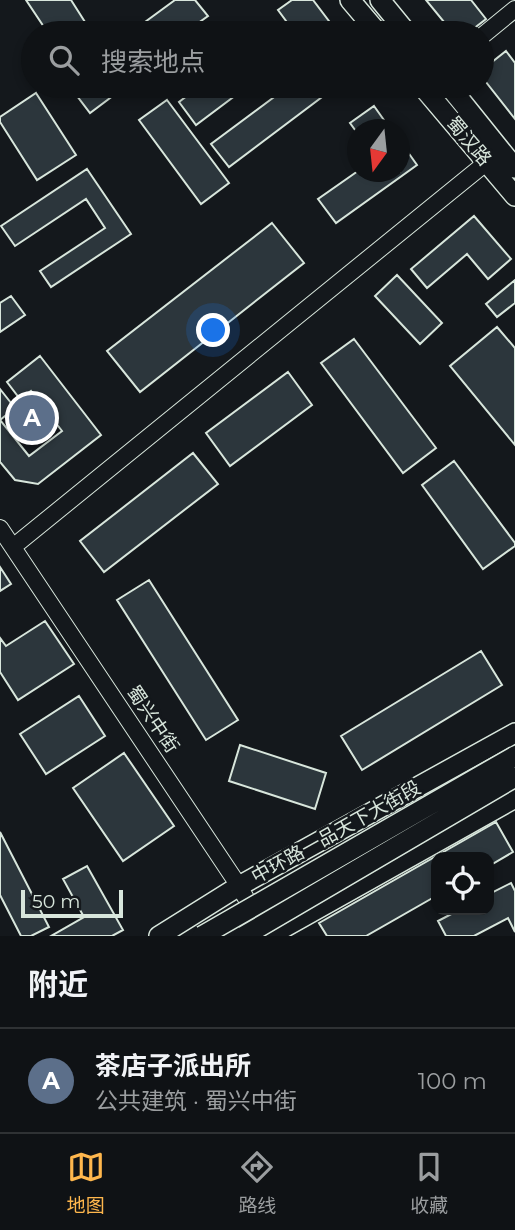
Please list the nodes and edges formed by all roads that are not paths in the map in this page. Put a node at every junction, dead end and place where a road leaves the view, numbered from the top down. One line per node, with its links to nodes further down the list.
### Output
1 (350, 0): 4 (main road)
2 (380, 0): 5 (main road)
3 (515, 9): 6 (street)
4 (368, 21)
5 (397, 21)
6 (494, 26)
7 (432, 98): 9 (main road, 蜀汉路)
8 (459, 98): 10 (main road, 蜀汉路)
9 (486, 162): 11 (main road, 蜀汉路); 13 (street)
10 (515, 168)
11 (515, 196)
12 (0, 528): 13 (street, 蜀兴中街)
13 (13, 547): 18 (street, 蜀兴中街)
14 (515, 733): 18 (main road, 中环路一品天下大街段)
15 (515, 756): 20 (main road, bridge)
16 (515, 777): 21 (main road, bridge)
17 (515, 798): 22 (main road)
18 (239, 886): 19 (main road, 中环路一品天下大街段); 22 (street, 蜀兴中街)
19 (159, 936)
20 (202, 936)
21 (244, 936)
22 (269, 936)

